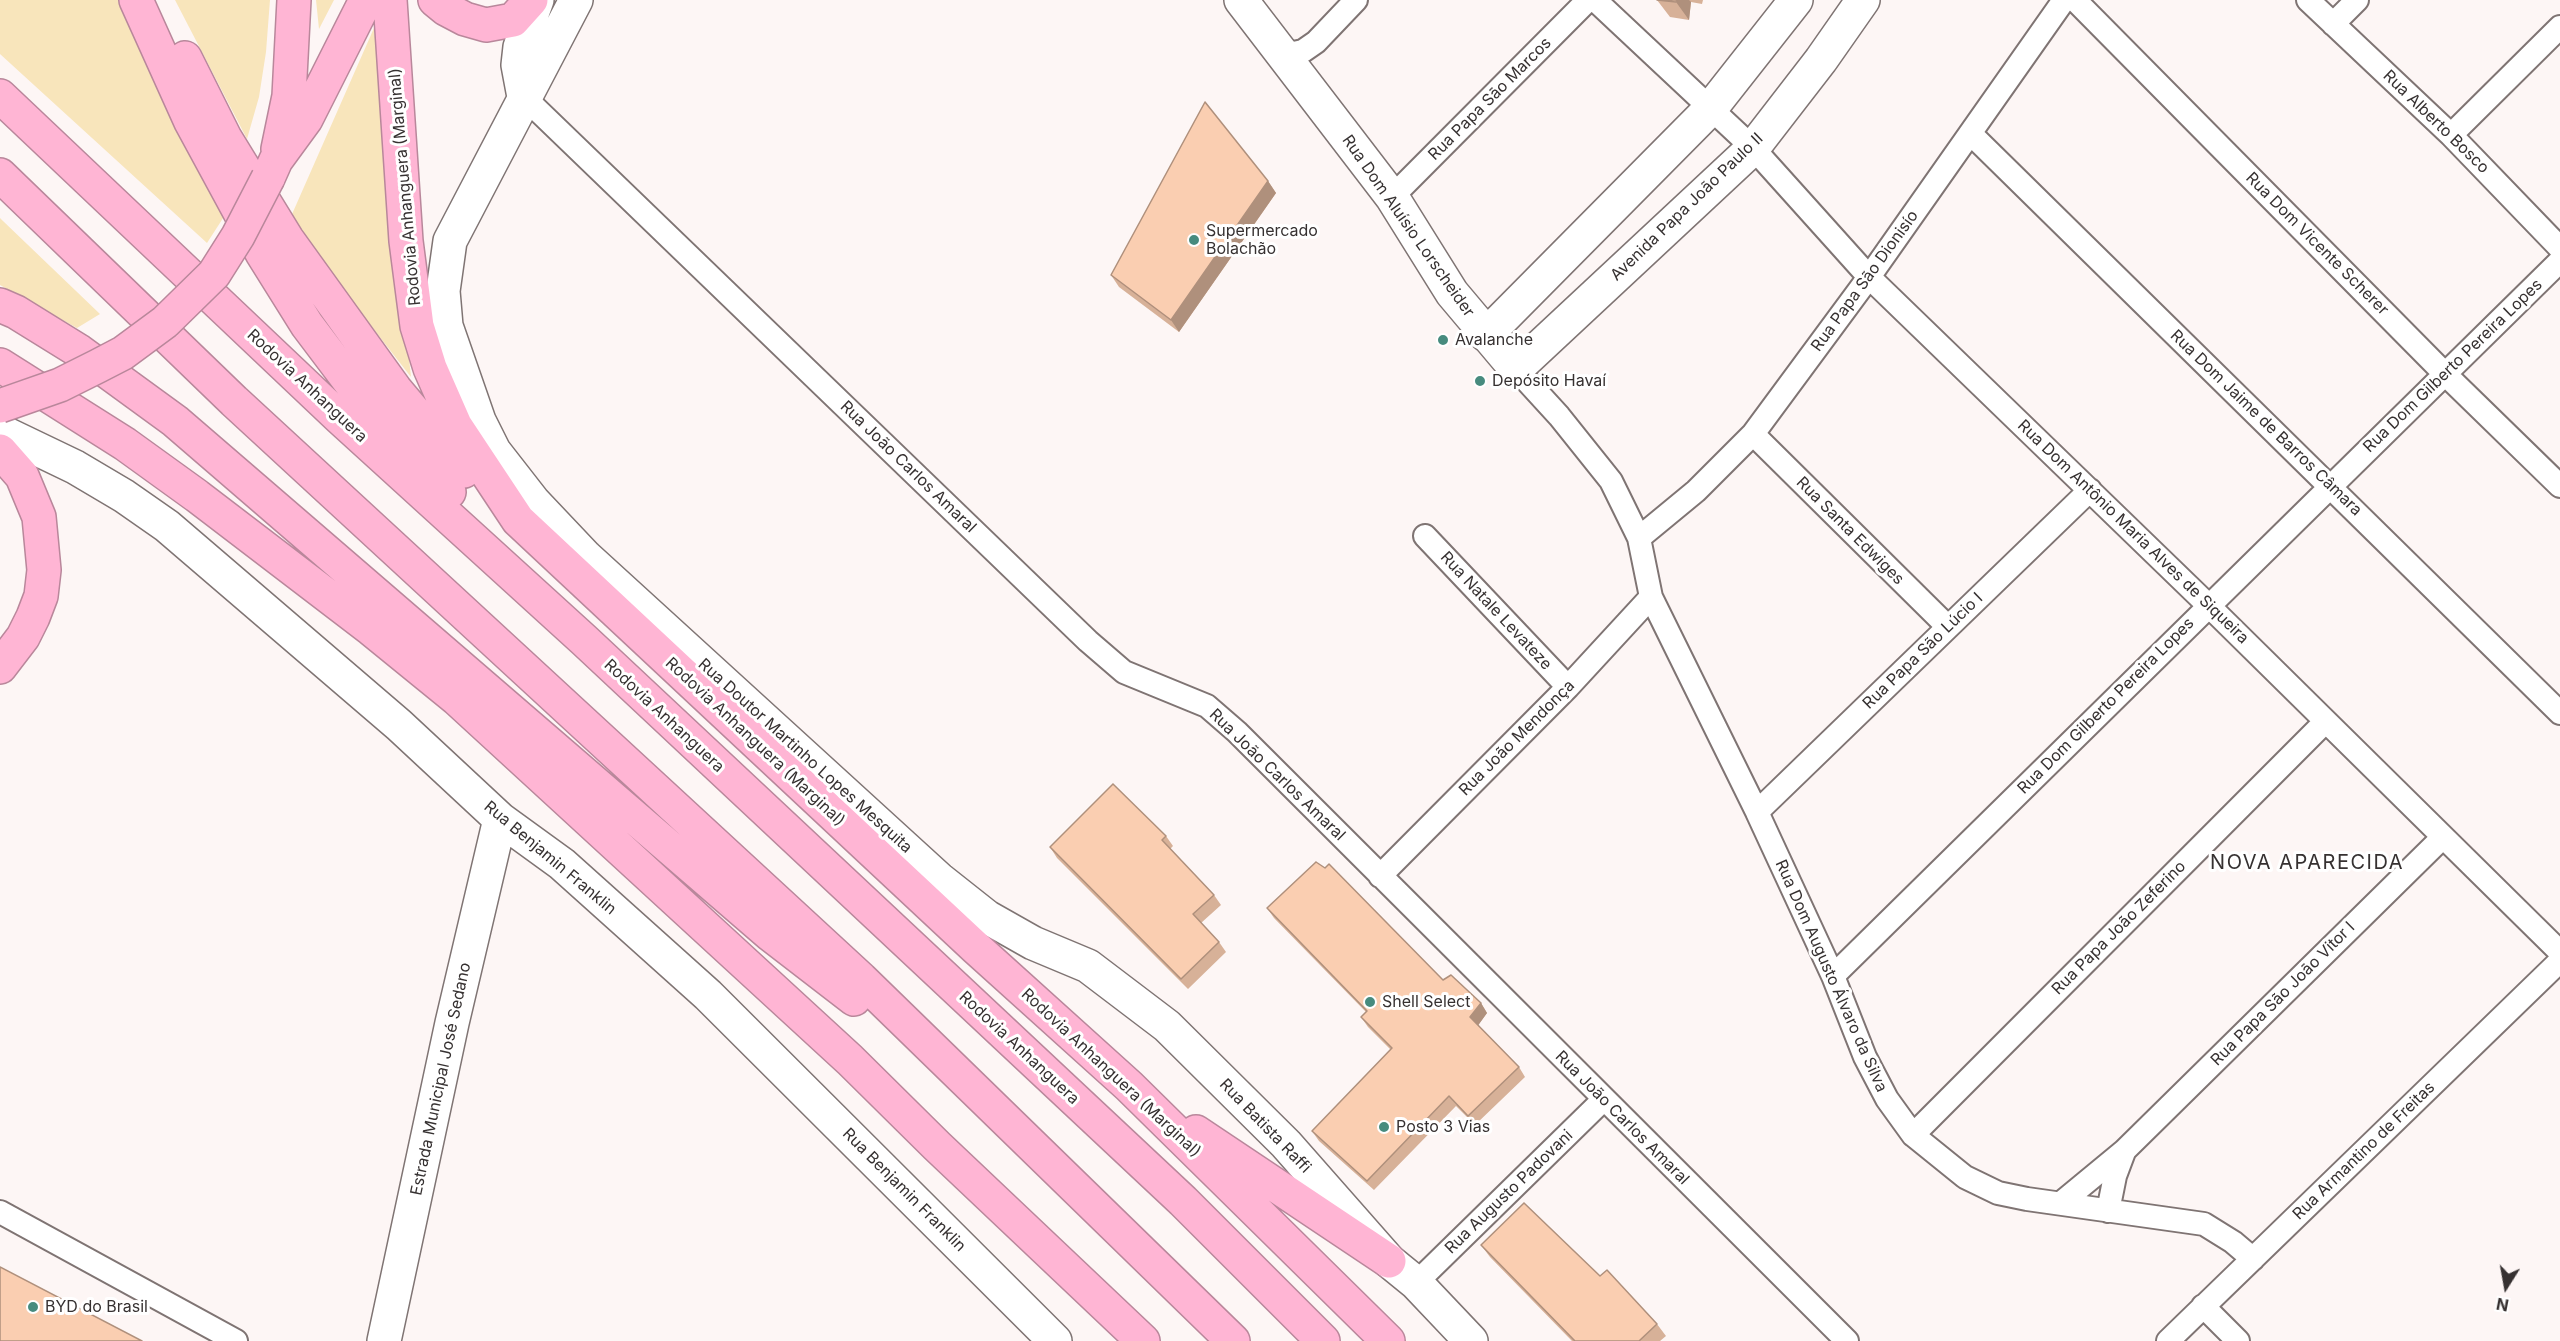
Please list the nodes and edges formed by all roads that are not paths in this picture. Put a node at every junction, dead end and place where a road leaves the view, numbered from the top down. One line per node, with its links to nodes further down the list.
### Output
1 (136, 0): 56 (highway)
2 (156, 0): 50 (highway)
3 (294, 0): 31 (highway)
4 (366, 0): 31 (highway)
5 (390, 0): 50 (highway, Rodovia Anhanguera (Marginal))
6 (435, 0): 7 (highway)
7 (531, 0)
8 (537, 0): 26 (street)
9 (576, 0): 26 (street, Rua Doutor Martinho Lopes Mesquita)
10 (1241, 0): 23 (street, Rua Dom Aluísio Lorscheider)
11 (1356, 0): 22 (street)
12 (1587, 0): 33 (street, Rua Papa São Marcos)
13 (1595, 0): 27 (street, Rua Dom Antônio Maria Alves de Siqueira)
14 (1796, 0): 27 (street)
15 (1863, 0): 30 (street, Avenida Papa João Paulo II)
16 (2064, 0): 28 (street, Rua Papa São Dionisío)
17 (2075, 0): 42 (street, Rua Dom Vicente Scherer)
18 (2308, 0): 20 (street, Rua Alberto Bosco)
19 (2356, 0): 20 (street)
20 (2333, 24): 29 (street, Rua Alberto Bosco)
21 (2560, 27): 29 (street)
22 (1316, 42): 23 (street); 24 (street)
23 (1280, 50): 24 (street, Rua Dom Aluísio Lorscheider)
24 (1303, 80): 33 (street, Rua Dom Aluísio Lorscheider)
25 (0, 96): 56 (highway, Rodovia Anhanguera)
26 (524, 97): 65 (street, Rua João Carlos Amaral); 66 (street, Rua Doutor Martinho Lopes Mesquita)
27 (1711, 108): 30 (street, Rua Dom Antônio Maria Alves de Siqueira); 39 (street)
28 (1971, 134): 36 (street, Rua Papa São Dionisío); 47 (street, Rua Dom Jaime de Barros Câmara)
29 (2451, 135): 34 (street, Rua Alberto Bosco)
30 (1753, 148): 36 (street, Rua Dom Antônio Maria Alves de Siqueira); 41 (street, Avenida Papa João Paulo II)
31 (276, 160): 43 (highway, bridge)
32 (0, 175): 74 (highway)
33 (1392, 197): 39 (street, Rua Dom Aluísio Lorscheider)
34 (2560, 248)
35 (2560, 261): 42 (street, Rua Dom Gilberto Pereira Lopes)
36 (1869, 277): 45 (street, Rua Papa São Dionisío); 49 (street, Rua Dom Antônio Maria Alves de Siqueira)
37 (0, 305): 74 (highway)
38 (0, 322): 59 (highway)
39 (1486, 335): 41 (street, Rua Dom Aluísio Lorscheider)
40 (0, 365): 59 (highway)
41 (1516, 369): 52 (street, Rua Dom Aluísio Lorscheider)
42 (2445, 374): 47 (street, Rua Dom Gilberto Pereira Lopes); 48 (street, Rua Dom Vicente Scherer)
43 (0, 406)
44 (0, 431): 63 (street, Rua Benjamin Franklin)
45 (1753, 434): 52 (street, Rua Papa São Dionisío); 55 (street, Rua Santa Edwiges)
46 (0, 451): 57 (highway)
47 (2331, 486): 54 (street, Rua Dom Gilberto Pereira Lopes); 60 (street, Rua Dom Jaime de Barros Câmara)
48 (2560, 486)
49 (2090, 490): 54 (street, Rua Dom Antônio Maria Alves de Siqueira); 55 (street, Rua Papa São Lúcio I)
50 (518, 520): 70 (highway, Rodovia Anhanguera (Marginal))
51 (1425, 536): 58 (street, Rua Natale Levateze)
52 (1639, 538): 53 (street, Rua Dom Augusto Álvaro da Silva)
53 (1651, 597): 58 (street, Rua João Mendonça); 62 (street, Rua Dom Augusto Álvaro da Silva)
54 (2208, 605): 61 (street, Rua Dom Antônio Maria Alves de Siqueira); 69 (street, Rua Dom Gilberto Pereira Lopes)
55 (1948, 627): 62 (street, Rua Papa São Lúcio I)
56 (584, 640): 87 (highway, Rodovia Anhanguera)
57 (0, 667)
58 (1568, 687): 65 (street, Rua João Mendonça)
59 (457, 699): 85 (highway)
60 (2560, 713)
61 (2325, 722): 64 (street, Rua Dom Antônio Maria Alves de Siqueira); 72 (street, Rua Papa João Zeferino)
62 (1757, 812): 69 (street, Rua Dom Augusto Álvaro da Silva)
63 (500, 819): 83 (street, Estrada Municipal José Sedano); 84 (street, Rua Benjamin Franklin)
64 (2443, 837): 67 (street, Rua Dom Antônio Maria Alves de Siqueira); 73 (street, Rua Papa São João Vitor I)
65 (1380, 876): 71 (street, Rua João Carlos Amaral)
66 (1033, 943): 79 (street, Rua Batista Raffi)
67 (2560, 952)
68 (2560, 961): 78 (street, Rua Armantino de Freitas)
69 (1833, 976): 72 (street, Rua Dom Augusto Álvaro da Silva)
70 (1129, 1086): 79 (highway); 88 (highway, Rodovia Anhanguera (Marginal))
71 (1603, 1100): 80 (street, Rua Augusto Padovani); 90 (street, Rua João Carlos Amaral)
72 (1913, 1135): 75 (street, Rua Dom Augusto Álvaro da Silva)
73 (2124, 1151): 75 (street, Rua Papa São João Vitor I); 76 (street, Rua Papa São João Vitor I)
74 (1089, 1199): 86 (highway)
75 (2061, 1203): 76 (street, Rua Dom Augusto Álvaro da Silva)
76 (2108, 1211): 78 (street, Rua Dom Augusto Álvaro da Silva)
77 (0, 1212): 82 (street)
78 (2253, 1259): 81 (street, Rua Armantino de Freitas)
79 (1389, 1261): 80 (street, Rua Batista Raffi)
80 (1416, 1283): 89 (street, Rua Batista Raffi)
81 (2203, 1306): 91 (street, Rua Armantino de Freitas); 92 (street)
82 (236, 1341)
83 (384, 1341)
84 (1055, 1341)
85 (1143, 1341)
86 (1233, 1341)
87 (1323, 1341)
88 (1388, 1341)
89 (1471, 1341)
90 (1847, 1341)
91 (2168, 1341)
92 (2238, 1341)

